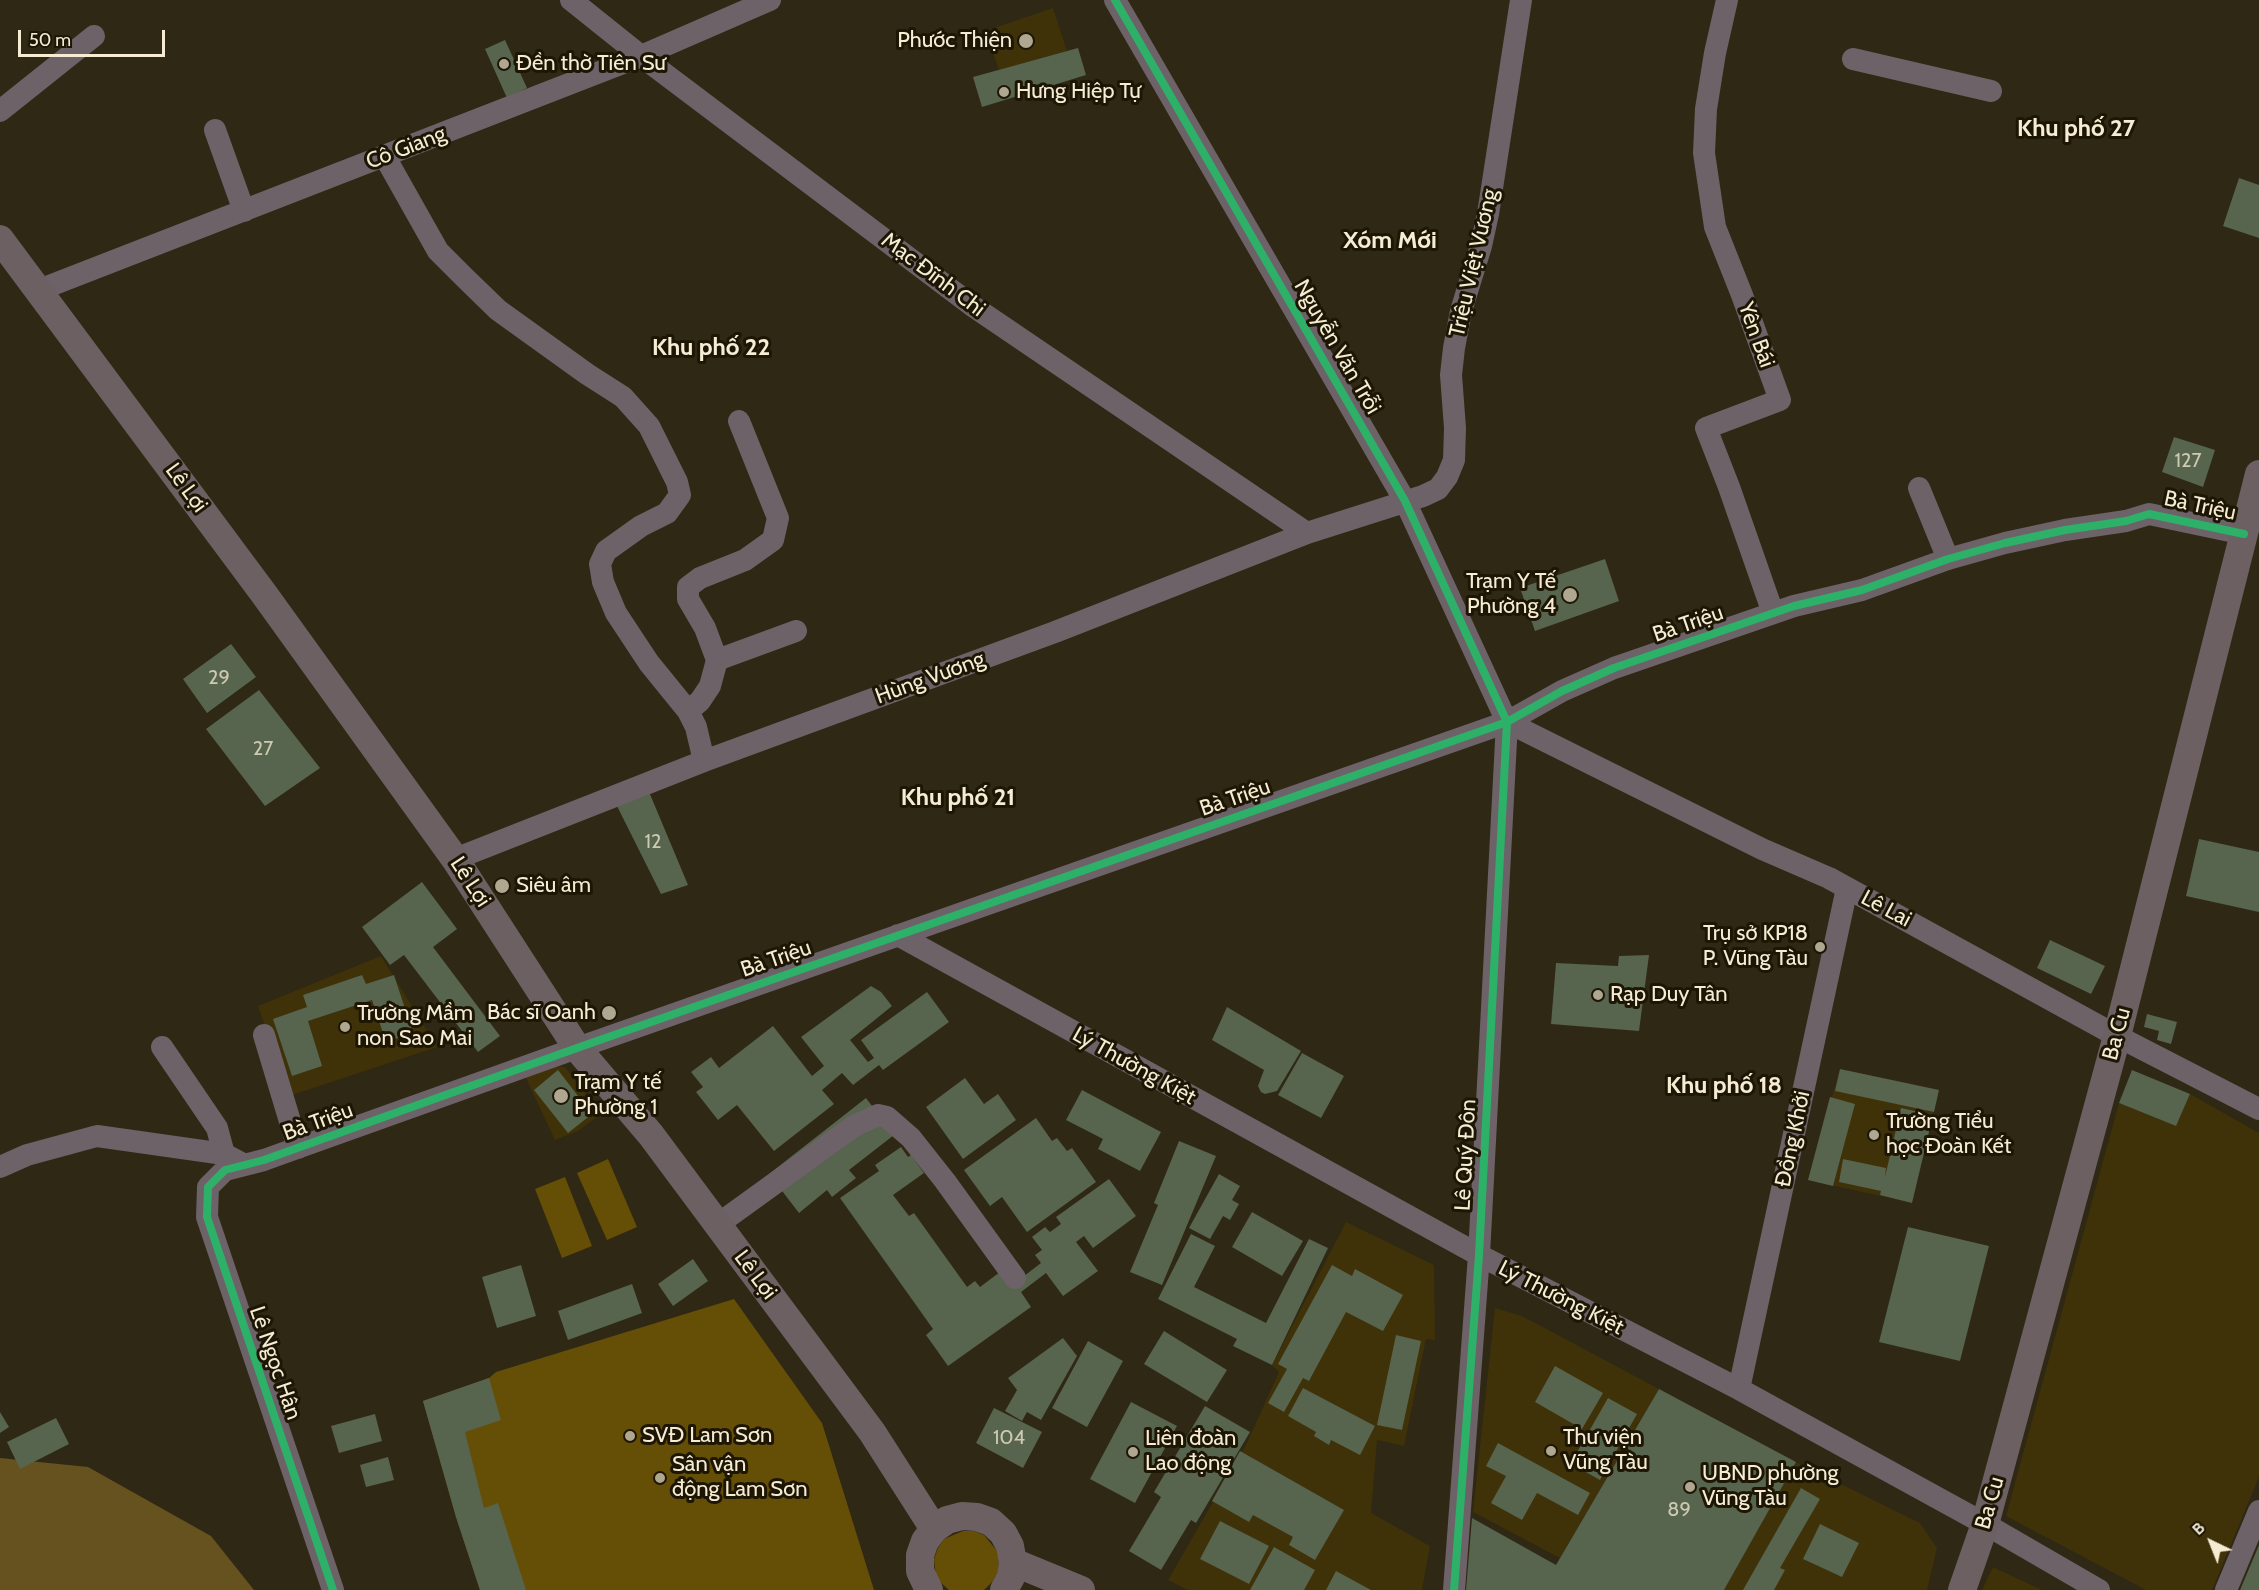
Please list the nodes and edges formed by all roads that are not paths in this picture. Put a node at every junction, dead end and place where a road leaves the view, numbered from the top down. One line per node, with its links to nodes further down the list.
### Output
1 (572, 0): 7 (street, Mạc Đĩnh Chi)
2 (770, 0): 7 (street, Cô Giang)
3 (1115, 0): 19 (street, Nguyễn Văn Trỗi)
4 (1521, 0): 19 (street, Triệu Việt Vương)
5 (1727, 0): 23 (street, Yên Bái)
6 (94, 36): 10 (street)
7 (641, 56): 12 (street, Cô Giang); 20 (street, Mạc Đĩnh Chi)
8 (1853, 59): 9 (street)
9 (1990, 91)
10 (0, 111)
11 (215, 130): 13 (street)
12 (385, 157): 13 (street, Cô Giang); 26 (street)
13 (244, 211): 15 (street, Cô Giang)
14 (0, 239): 15 (main road, Lê Lợi)
15 (39, 290): 29 (main road, Lê Lợi)
16 (739, 420): 25 (street)
17 (2259, 474): 21 (main road, Ba Cu)
18 (1919, 488): 22 (street)
19 (1406, 501): 20 (street, Hùng Vương); 27 (street, Nguyễn Văn Trỗi)
20 (1307, 533): 28 (street, Hùng Vương)
21 (2244, 534): 22 (street, Bà Triệu); 33 (main road, Ba Cu)
22 (1948, 559): 23 (street, Bà Triệu)
23 (1773, 613): 27 (street, Bà Triệu)
24 (796, 631): 25 (street)
25 (717, 660): 26 (street)
26 (688, 711): 28 (street)
27 (1508, 722): 30 (street, Lê Lai); 31 (street, Bà Triệu); 41 (street, Lê Quý Đôn)
28 (704, 761): 29 (street, Hùng Vương)
29 (455, 859): 35 (main road, Lê Lợi)
30 (1848, 888): 33 (street, Lê Lai); 43 (street, Đồng Khởi)
31 (898, 936): 35 (street, Bà Triệu); 41 (street, Lý Thường Kiệt)
32 (264, 1035): 37 (street)
33 (2117, 1036): 36 (street, Lê Lai); 45 (main road, Ba Cu)
34 (162, 1047): 38 (street)
35 (577, 1048): 37 (street, Bà Triệu); 40 (main road, Lê Lợi)
36 (2259, 1109)
37 (298, 1148): 38 (street, Bà Triệu)
38 (234, 1159): 39 (street); 48 (street, Lê Ngọc Hân)
39 (0, 1167)
40 (717, 1225): 42 (street); 46 (main road, Lê Lợi)
41 (1479, 1255): 43 (street, Lý Thường Kiệt); 52 (street, Lê Quý Đôn)
42 (1015, 1278)
43 (1739, 1389): 45 (street, Lý Thường Kiệt)
44 (2259, 1511): 55 (street)
45 (1985, 1524): 53 (main road, Ba Cu); 54 (street, Lý Thường Kiệt)
46 (934, 1529): 47 (main road); 49 (main road)
47 (1013, 1562): 50 (main road); 51 (main road)
48 (333, 1590)
49 (929, 1590)
50 (1004, 1590)
51 (1081, 1590)
52 (1454, 1590)
53 (1962, 1590)
54 (2099, 1590)
55 (2226, 1590)

